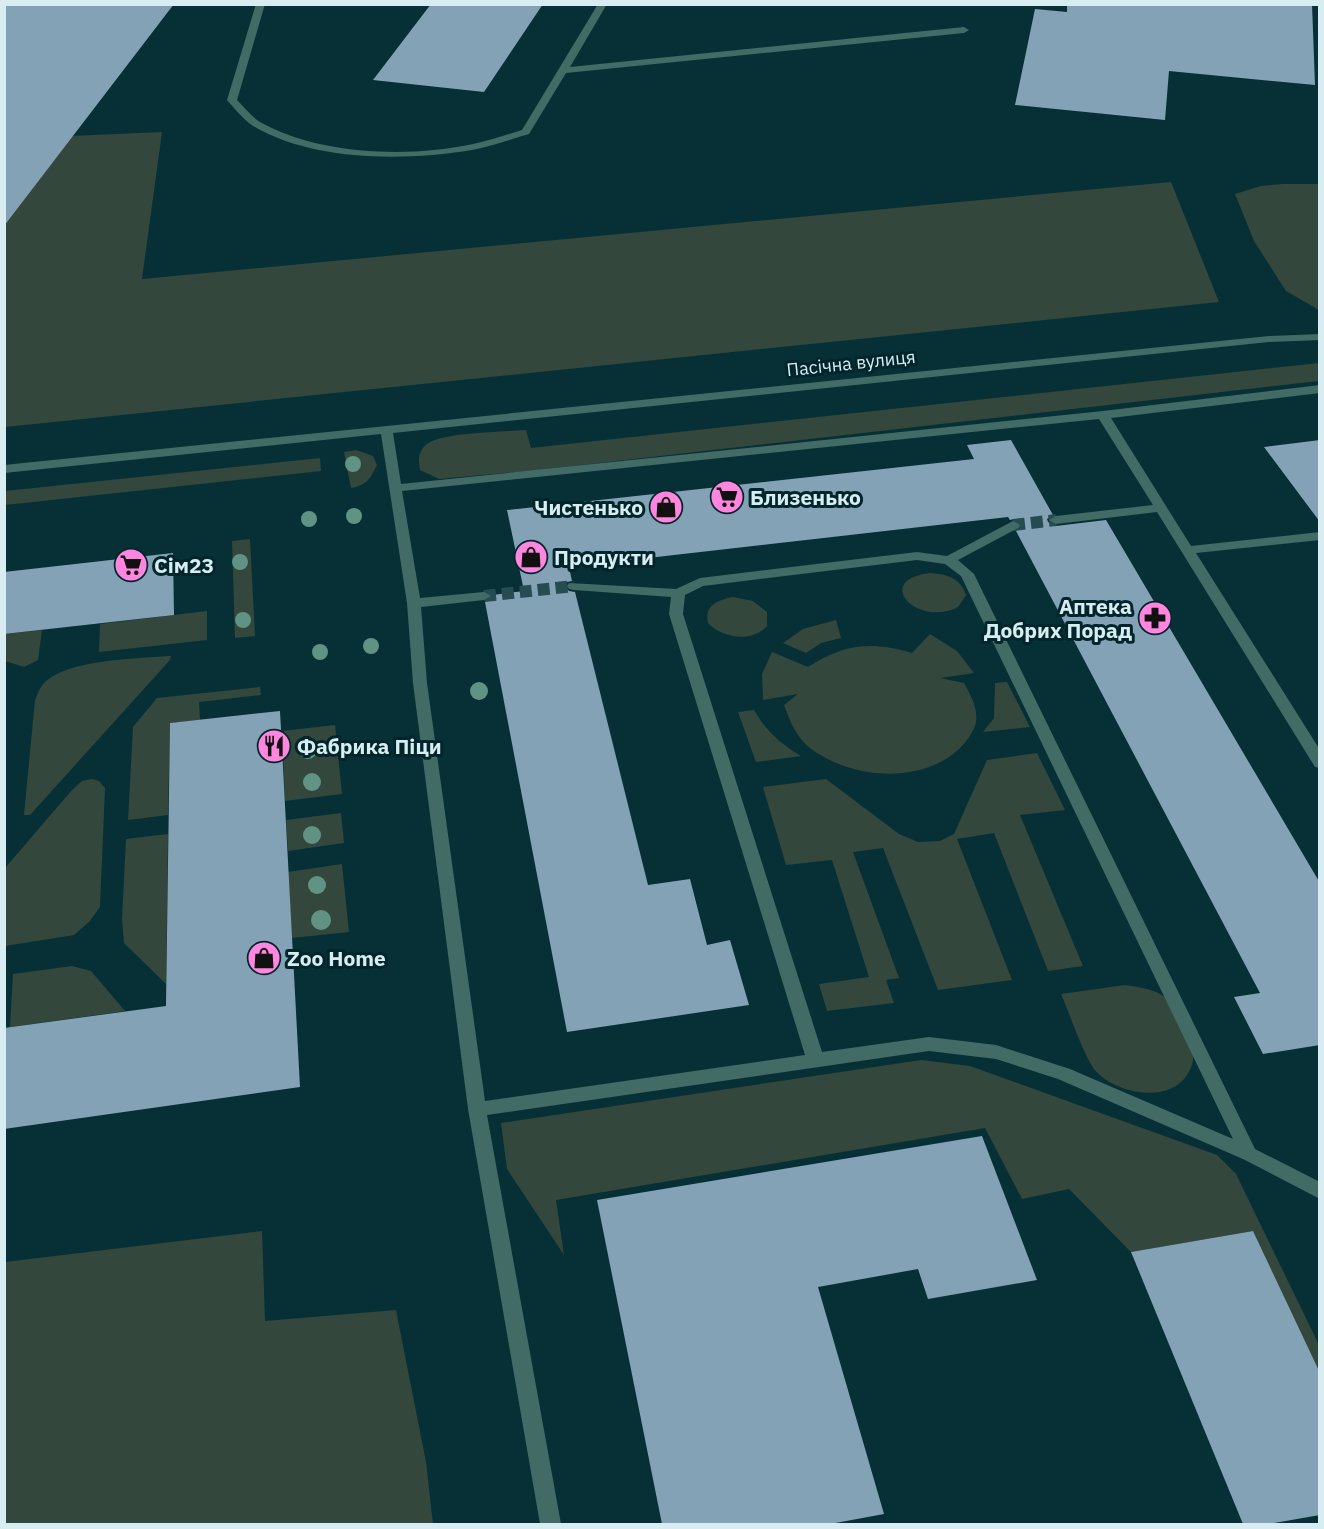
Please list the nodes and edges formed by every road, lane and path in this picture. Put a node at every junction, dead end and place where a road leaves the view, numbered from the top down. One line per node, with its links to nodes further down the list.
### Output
1 (261, 4): 4 (street)
2 (603, 4): 4 (street)
3 (964, 30): 4 (street)
4 (564, 70)
5 (1320, 337): 8 (street, Пасічна вулиця)
6 (1320, 389): 7 (street)
7 (1102, 415): 10 (street); 11 (street)
8 (386, 429): 9 (street, Пасічна вулиця); 10 (street)
9 (4, 469)
10 (397, 488): 20 (street)
11 (1162, 508): 12 (street); 15 (street)
12 (1056, 520)
13 (1013, 525): 16 (street)
14 (1320, 536): 15 (street)
15 (1188, 550): 21 (street)
16 (949, 560): 18 (street); 24 (street)
17 (573, 586): 18 (street)
18 (678, 593): 22 (street)
19 (484, 596): 20 (street)
20 (414, 603): 23 (street)
21 (1320, 763)
22 (815, 1059): 23 (street); 24 (street)
23 (477, 1109): 26 (street)
24 (1249, 1154): 25 (street)
25 (1320, 1191)
26 (550, 1524)

